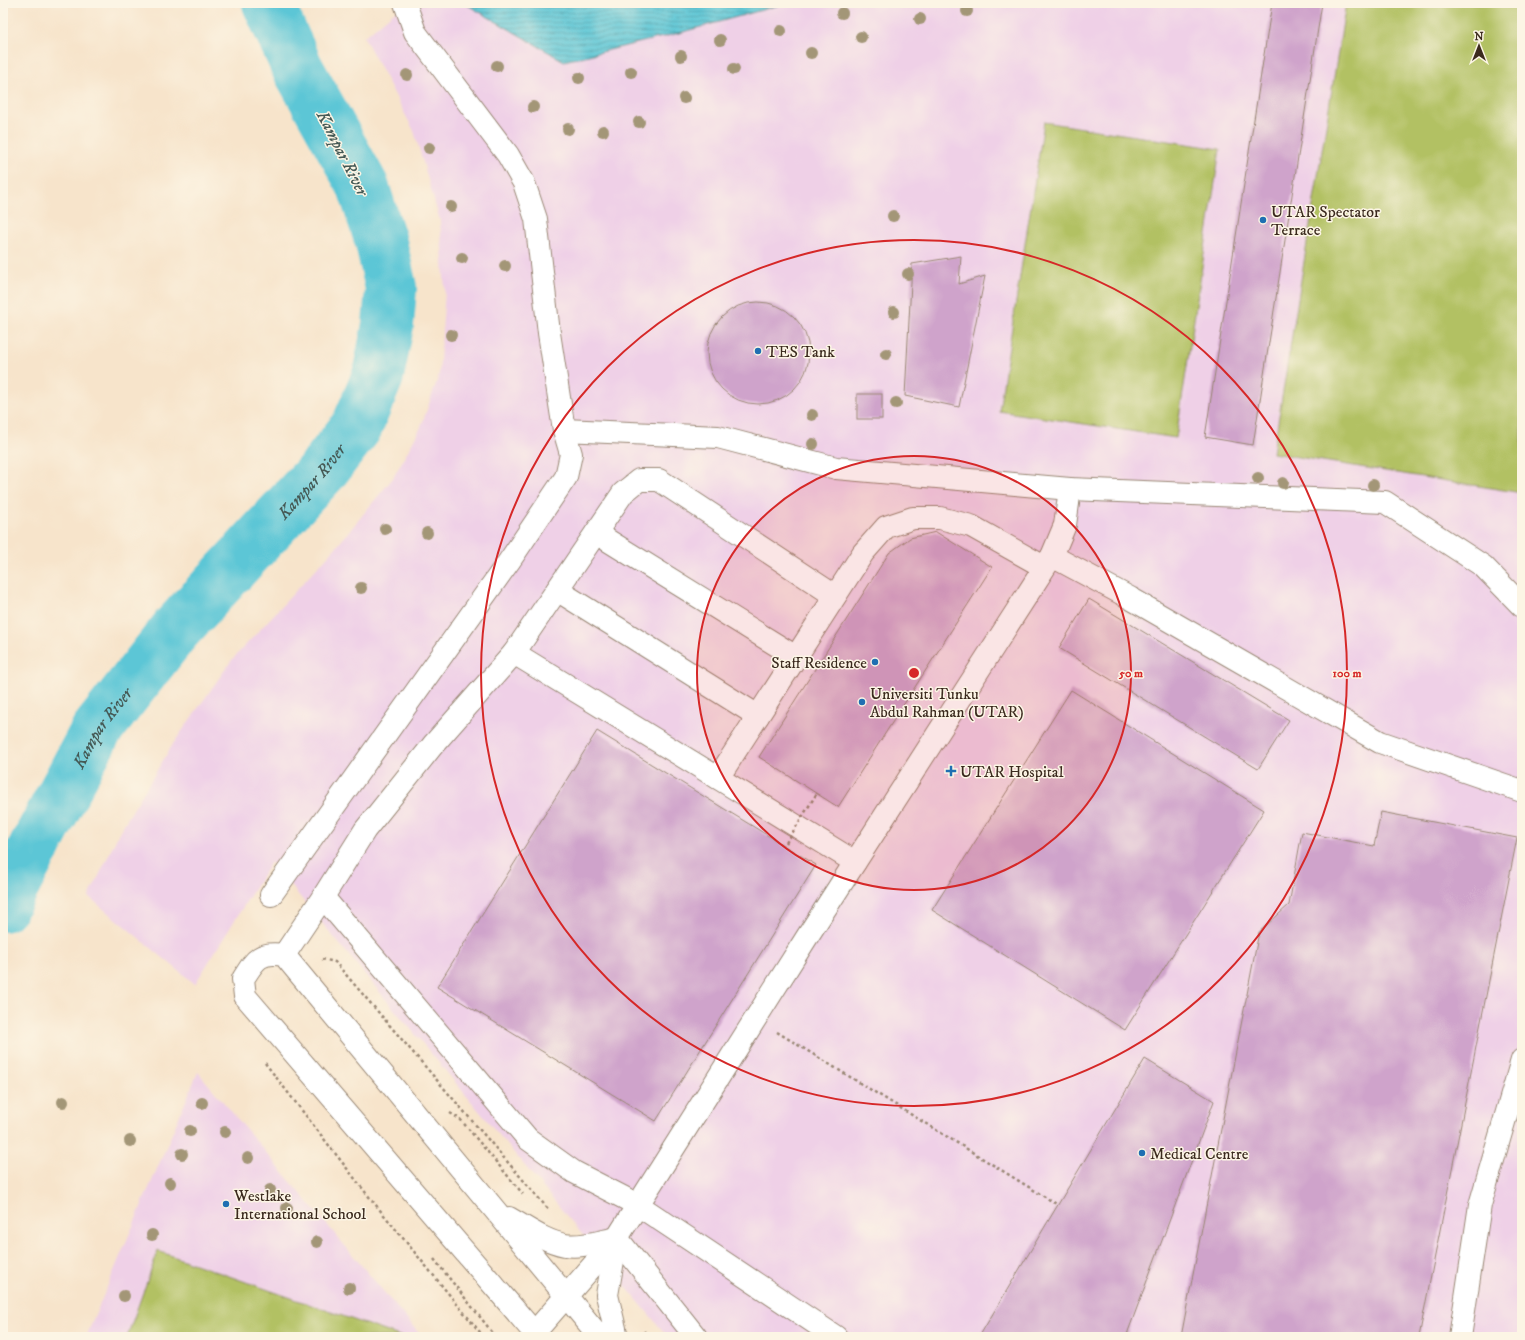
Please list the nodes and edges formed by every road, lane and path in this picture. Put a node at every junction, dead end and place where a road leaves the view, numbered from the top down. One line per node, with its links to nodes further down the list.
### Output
1 (405, 3): 2 (street)
2 (564, 430): 3 (street); 17 (street)
3 (1070, 489): 5 (street); 8 (street)
4 (596, 533): 6 (street); 7 (street); 10 (street)
5 (1048, 562): 7 (street); 13 (street); 16 (street)
6 (557, 590): 9 (street); 11 (street)
7 (835, 596): 10 (street)
8 (1522, 606)
9 (514, 654): 12 (street); 18 (street)
10 (796, 657): 11 (street)
11 (758, 716): 12 (street)
12 (718, 778): 16 (street)
13 (1522, 791)
14 (817, 793): 15 (path, bridge)
15 (786, 843)
16 (855, 862): 21 (street)
17 (271, 896)
18 (323, 897): 19 (street); 24 (street)
19 (284, 955): 26 (street); 30 (street)
20 (319, 959): 27 (path)
21 (756, 1019): 24 (street); 25 (path)
22 (262, 1058): 31 (path)
23 (1522, 1060): 36 (street)
24 (638, 1205): 28 (street); 35 (street)
25 (1058, 1205)
26 (496, 1210): 28 (street); 29 (street)
27 (553, 1214)
28 (617, 1238): 29 (street); 33 (street); 34 (street)
29 (566, 1296): 30 (street); 32 (street)
30 (536, 1335)
31 (484, 1337)
32 (600, 1337)
33 (616, 1337)
34 (696, 1337)
35 (836, 1337)
36 (1460, 1337)

